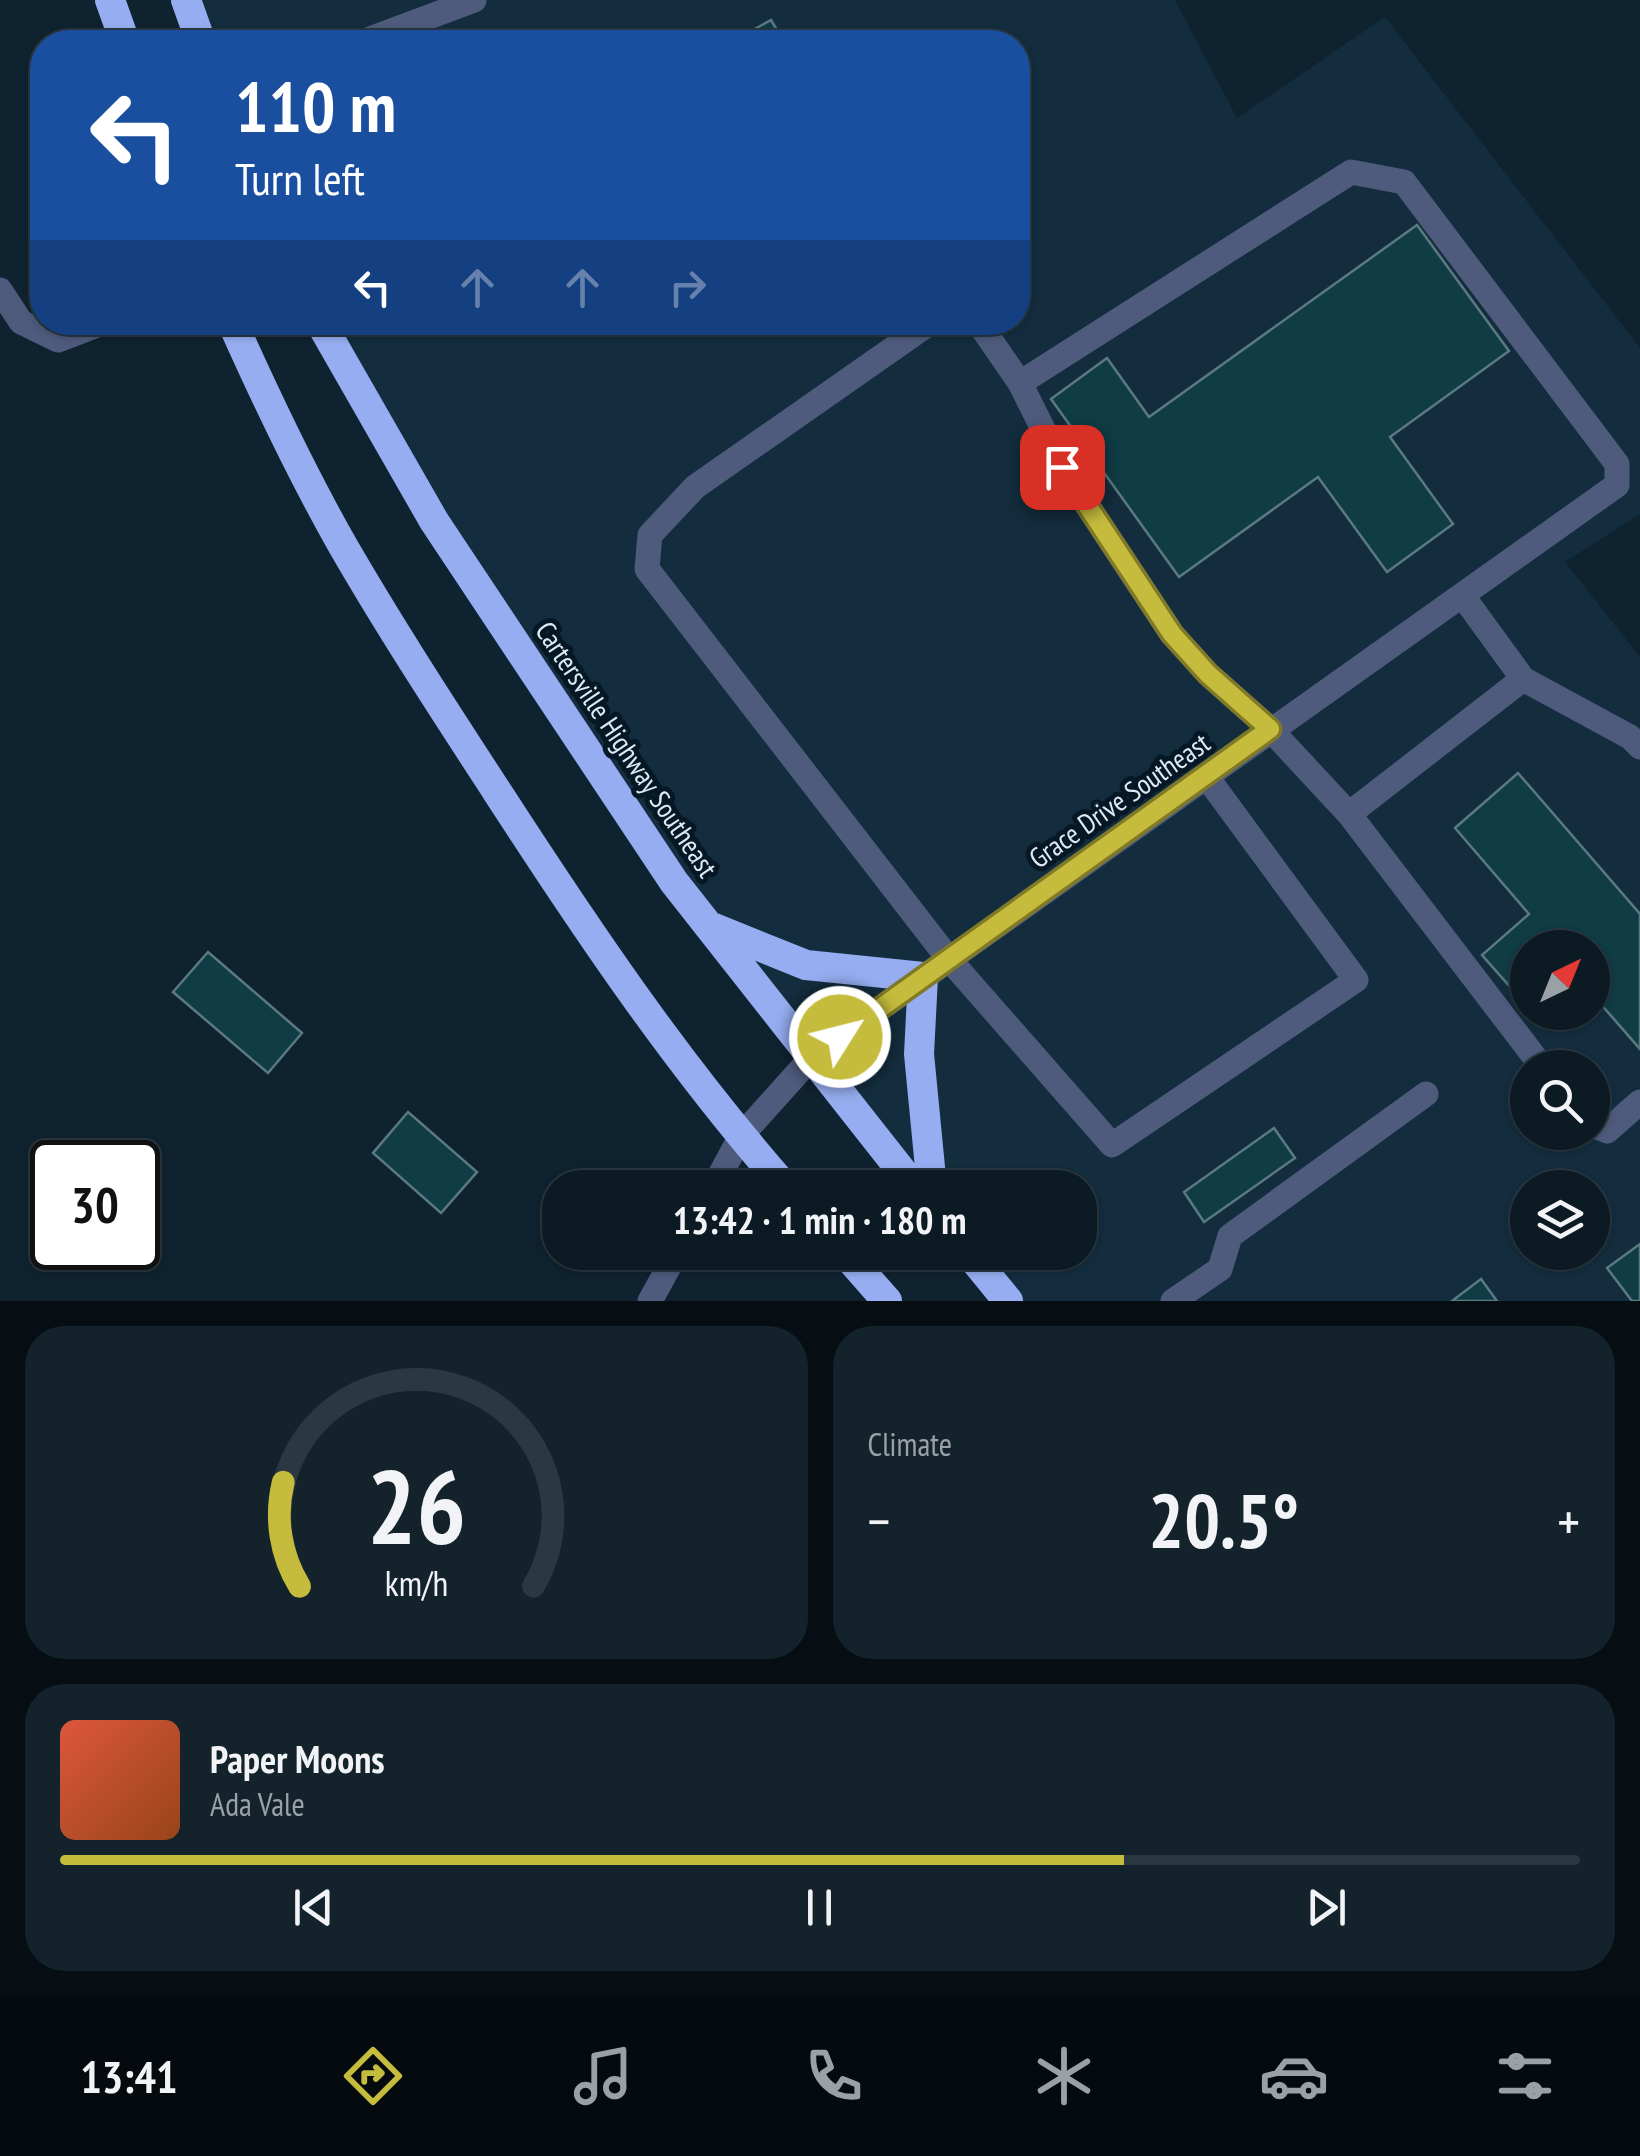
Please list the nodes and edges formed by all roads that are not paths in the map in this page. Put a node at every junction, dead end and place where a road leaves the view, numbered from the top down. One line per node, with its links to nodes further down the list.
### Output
1 (110, 0): 4 (highway)
2 (186, 0): 5 (highway)
3 (474, 0): 6 (street)
4 (121, 30)
5 (197, 30)
6 (394, 30)
7 (0, 290): 8 (street)
8 (30, 327)
9 (47, 335): 10 (street)
10 (71, 335)
11 (238, 335): 30 (highway)
12 (327, 335): 22 (highway, Cartersville Highway Southeast)
13 (912, 335): 23 (street)
14 (987, 335): 15 (street)
15 (1020, 383): 16 (street, Grace Drive Southeast); 18 (street)
16 (1462, 595): 17 (street); 18 (street, Grace Drive Southeast)
17 (1523, 679): 19 (street); 21 (street)
18 (1270, 729): 20 (street, Grace Drive Southeast); 21 (street)
19 (1640, 747)
20 (1206, 776): 23 (street, Grace Drive Southeast); 23 (street)
21 (1349, 814): 25 (street)
22 (710, 926): 24 (highway); 26 (highway, Cartersville Highway Southeast)
23 (948, 958): 24 (street, Grace Drive Southeast)
24 (922, 978): 26 (street, Grace Drive Southeast); 34 (highway)
25 (1529, 1050)
26 (812, 1057): 30 (street, Grace Drive Southeast); 33 (highway, Cartersville Highway Southeast)
27 (1426, 1094): 41 (street)
28 (1640, 1102): 29 (street)
29 (1610, 1128)
30 (741, 1136): 31 (street, Grace Drive Southeast); 32 (highway)
31 (723, 1170)
32 (770, 1170)
33 (901, 1170)
34 (930, 1170)
35 (667, 1270): 38 (street)
36 (859, 1270): 39 (highway)
37 (983, 1270): 40 (highway)
38 (650, 1301)
39 (886, 1301)
40 (1008, 1301)
41 (1173, 1301)

